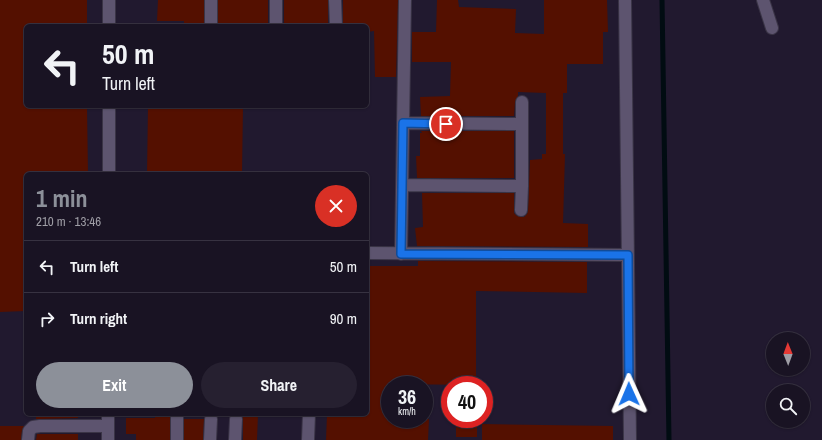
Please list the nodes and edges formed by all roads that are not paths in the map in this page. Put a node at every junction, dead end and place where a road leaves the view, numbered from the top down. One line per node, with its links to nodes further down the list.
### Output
1 (109, 0): 8 (street)
2 (211, 0): 9 (street)
3 (276, 0): 10 (street)
4 (335, 0): 11 (street)
5 (406, 0): 15 (street)
6 (624, 0): 23 (street)
7 (763, 0): 12 (street)
8 (109, 24)
9 (211, 24)
10 (276, 24)
11 (336, 24)
12 (772, 28)
13 (522, 102): 16 (street)
14 (109, 108): 17 (street)
15 (403, 123): 16 (street); 18 (street)
16 (522, 124): 19 (street)
17 (109, 172)
18 (403, 185): 19 (street); 22 (street)
19 (522, 186): 20 (street)
20 (522, 210)
21 (369, 253): 22 (street)
22 (401, 254): 23 (street)
23 (628, 255): 35 (street)
24 (177, 416): 31 (street)
25 (309, 416): 34 (street)
26 (211, 419): 32 (street)
27 (236, 419): 33 (street)
28 (108, 420): 29 (street); 30 (street)
29 (28, 440)
30 (108, 440)
31 (177, 440)
32 (210, 440)
33 (235, 440)
34 (308, 440)
35 (630, 440)

